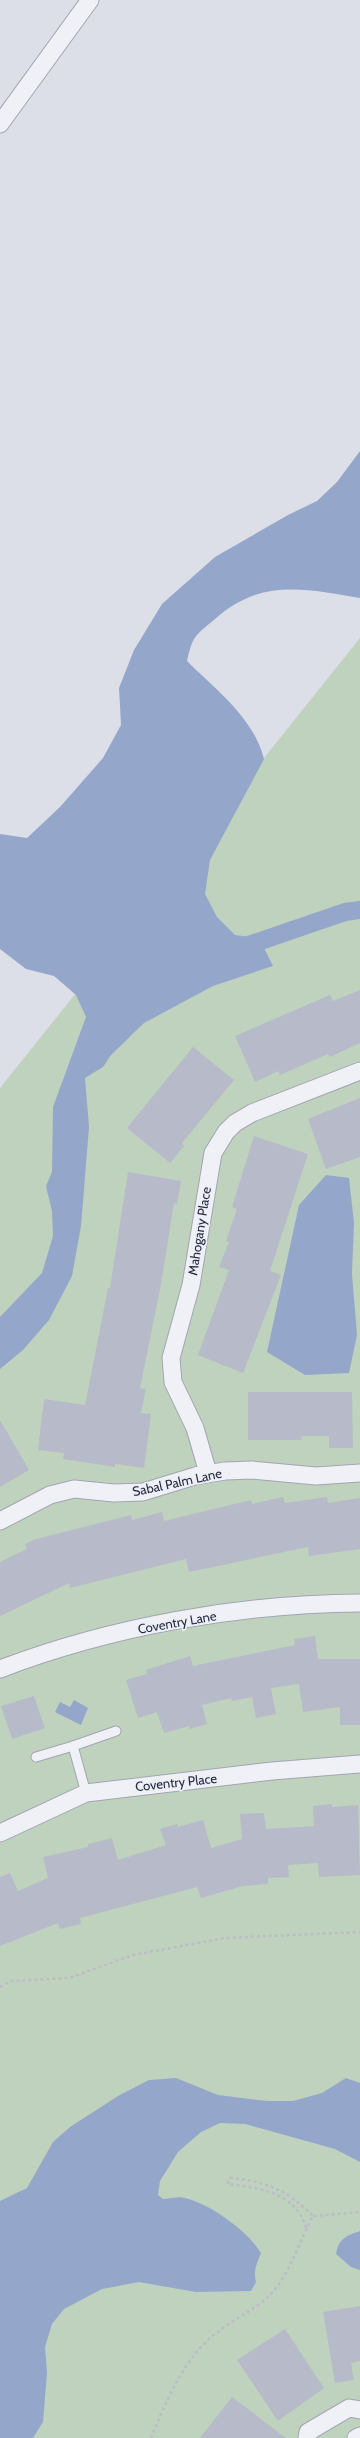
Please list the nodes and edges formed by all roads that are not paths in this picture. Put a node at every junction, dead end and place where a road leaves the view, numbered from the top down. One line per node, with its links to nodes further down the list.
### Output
1 (90, 0): 2 (street)
2 (0, 124)
3 (360, 1071): 4 (street, Mahogany Place)
4 (208, 1473): 5 (street, Sabal Palm Lane); 6 (street, Sabal Palm Lane)
5 (360, 1473)
6 (0, 1521)
7 (360, 1603): 8 (street, Coventry Lane)
8 (0, 1669)
9 (116, 1731): 10 (lane)
10 (72, 1746): 11 (lane); 13 (lane)
11 (36, 1757)
12 (360, 1764): 13 (street, Coventry Place)
13 (86, 1793): 14 (street, Coventry Place)
14 (0, 1832)
15 (360, 2410): 17 (street)
16 (360, 2436): 18 (street)
17 (307, 2438)
18 (356, 2438)

